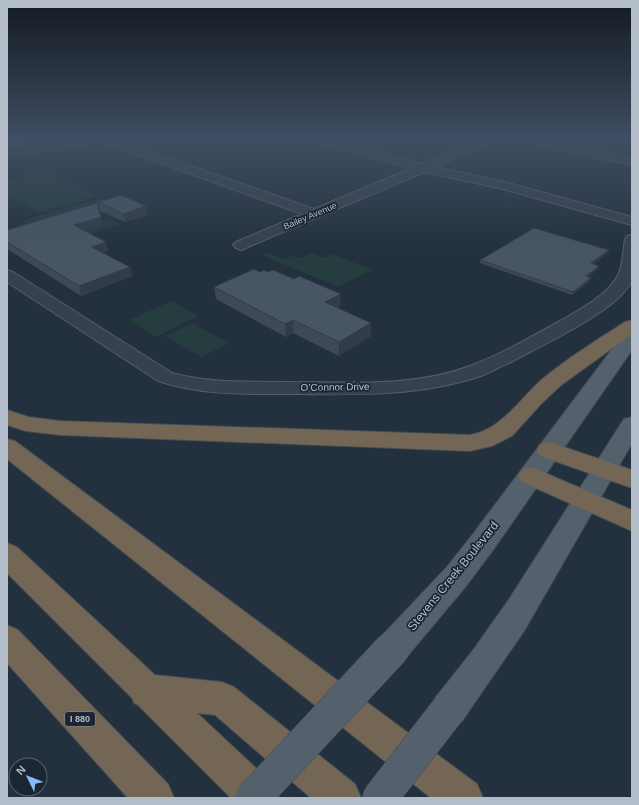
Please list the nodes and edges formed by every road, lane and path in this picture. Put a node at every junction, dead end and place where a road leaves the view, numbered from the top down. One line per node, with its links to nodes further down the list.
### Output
1 (212, 178): 4 (street)
2 (401, 178): 4 (street, Bailey Avenue)
3 (463, 178): 5 (street)
4 (314, 214): 7 (street, Bailey Avenue)
5 (632, 221)
6 (632, 239): 8 (street, O’Connor Drive)
7 (241, 245)
8 (7, 275)
9 (632, 326): 11 (highway)
10 (632, 336): 14 (main road, Stevens Creek Boulevard)
11 (7, 418)
12 (632, 424): 15 (main road)
13 (7, 447): 28 (highway)
14 (549, 450): 15 (highway); 16 (main road, Stevens Creek Boulevard)
15 (602, 470): 17 (highway); 18 (main road)
16 (531, 476): 18 (highway); 24 (main road, Stevens Creek Boulevard, bridge)
17 (632, 479)
18 (586, 500): 19 (highway); 27 (main road, bridge)
19 (632, 520)
20 (7, 554): 22 (highway)
21 (7, 640): 23 (highway, I 880)
22 (146, 691): 25 (highway); 26 (highway)
23 (154, 798)
24 (253, 798)
25 (259, 798)
26 (341, 798)
27 (380, 798)
28 (463, 798)

